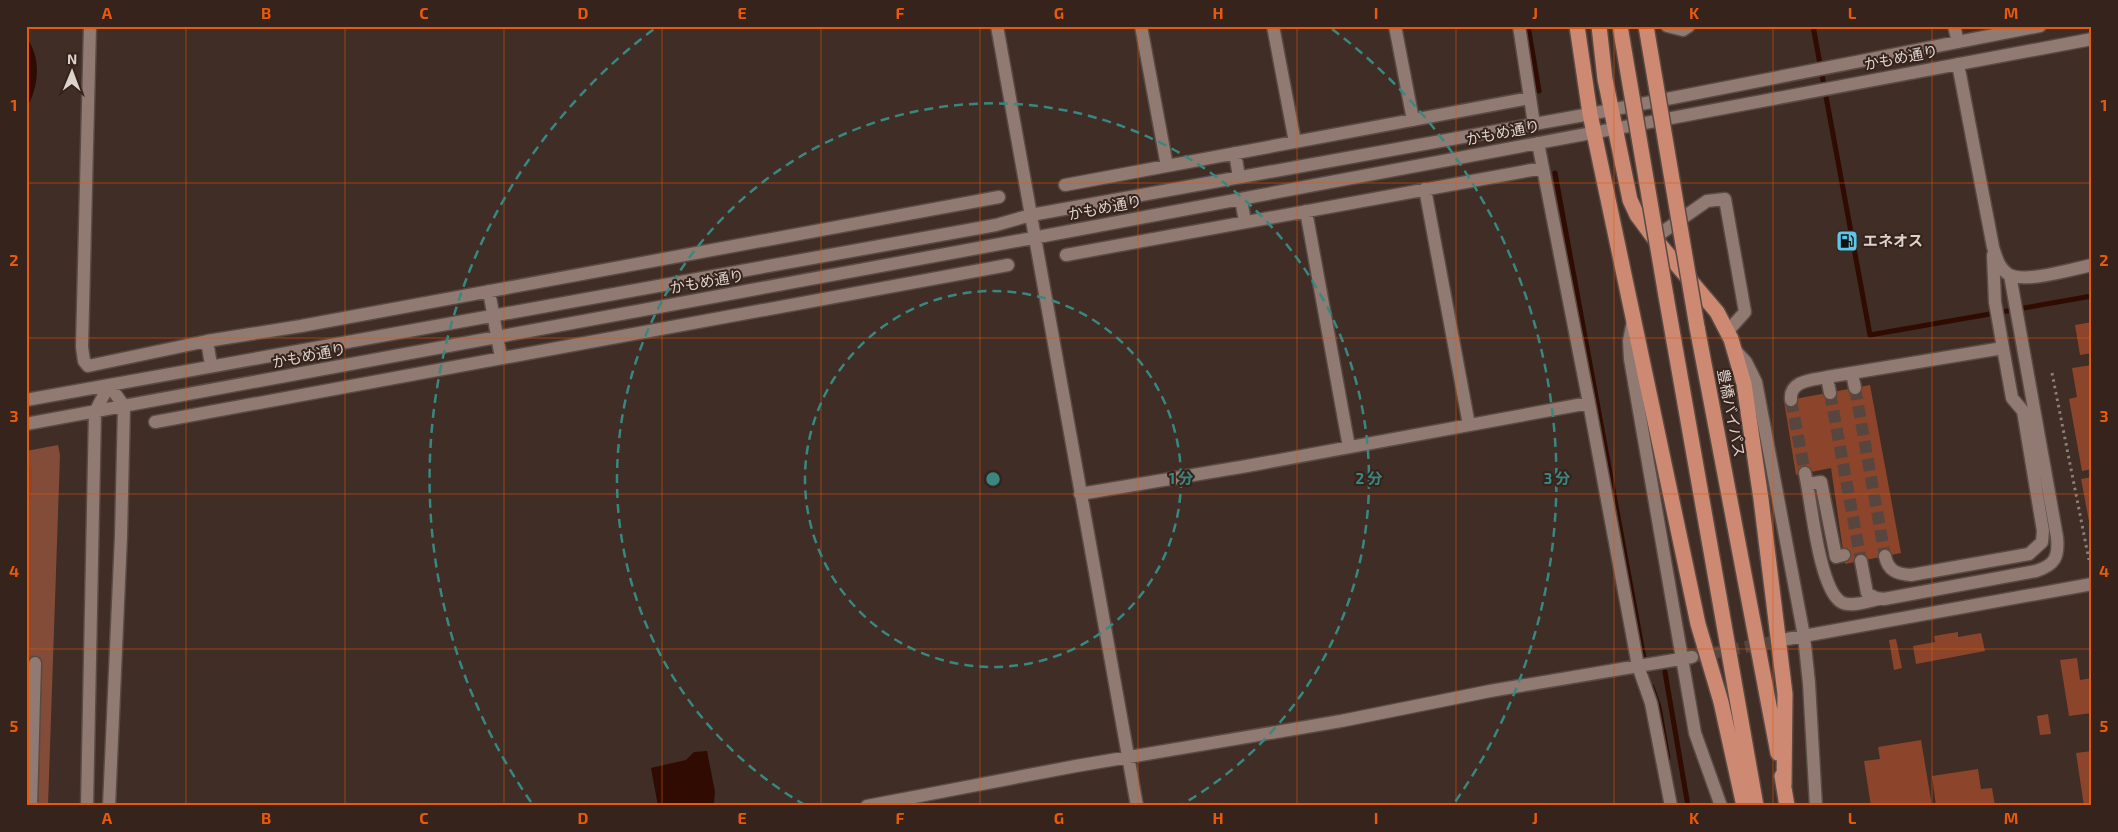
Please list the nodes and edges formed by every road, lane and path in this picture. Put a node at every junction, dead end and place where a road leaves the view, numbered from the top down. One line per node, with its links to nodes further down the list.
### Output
1 (90, 26): 50 (street)
2 (996, 26): 36 (street)
3 (1141, 26): 28 (street)
4 (1273, 26): 25 (street)
5 (1395, 26): 21 (street)
6 (1519, 26): 18 (street)
7 (1577, 26): 20 (highway)
8 (1598, 26): 19 (highway)
9 (1620, 26): 94 (highway, bridge)
10 (1646, 26): 85 (highway, 豊橋バイパス, bridge)
11 (1667, 26): 12 (street)
12 (1689, 26)
13 (1954, 26): 16 (street)
14 (2040, 26): 16 (street, かもめ通り)
15 (2092, 39): 17 (street, かもめ通り)
16 (1958, 42): 19 (street, かもめ通り)
17 (1958, 64): 23 (street, かもめ通り); 40 (street)
18 (1530, 98): 21 (street); 22 (street)
19 (1611, 110): 20 (street, かもめ通り); 23 (highway)
20 (1590, 114): 22 (street, かもめ通り); 24 (highway)
21 (1413, 120): 25 (street)
22 (1534, 124): 30 (street, かもめ通り)
23 (1615, 128): 24 (street, かもめ通り); 39 (highway)
24 (1594, 132): 26 (street, かもめ通り); 47 (highway)
25 (1295, 142): 27 (street)
26 (1538, 143): 29 (street); 34 (street, かもめ通り)
27 (1235, 153): 28 (street); 30 (street)
28 (1167, 166): 31 (street)
29 (1542, 168): 32 (street); 65 (street)
30 (1239, 177): 36 (street, かもめ通り)
31 (1065, 185)
32 (1425, 189): 35 (street); 70 (street)
33 (999, 197): 45 (street)
34 (1241, 199): 37 (street); 38 (street, かもめ通り)
35 (1306, 211): 37 (street); 71 (street)
36 (1031, 215): 38 (street); 46 (street, かもめ通り)
37 (1246, 222): 41 (street)
38 (1035, 238): 49 (street, かもめ通り); 72 (street)
39 (1654, 238): 48 (highway); 48 (street)
40 (1993, 247): 44 (street); 51 (street)
41 (1066, 255)
42 (1008, 265): 53 (street)
43 (2092, 266): 44 (street)
44 (2010, 275): 78 (street)
45 (489, 291): 46 (street); 50 (street)
46 (494, 316): 49 (street); 54 (street, かもめ通り)
47 (1634, 318): 81 (street); 93 (highway)
48 (1727, 332): 52 (highway)
49 (498, 337): 53 (street); 58 (street, かもめ通り)
50 (207, 341): 54 (street)
51 (2003, 348): 55 (street); 74 (street)
52 (1734, 349): 79 (street); 85 (highway)
53 (501, 358): 64 (street)
54 (211, 365): 59 (street, かもめ通り)
55 (1852, 373): 57 (street); 60 (street)
56 (2052, 373): 75 (path)
57 (1827, 377): 61 (street); 63 (street)
58 (250, 383): 64 (street); 66 (street, かもめ通り)
59 (109, 385): 62 (street, かもめ通り); 66 (street); 67 (street)
60 (1855, 388)
61 (1830, 393)
62 (26, 400)
63 (1792, 400)
64 (254, 403): 68 (street)
65 (1589, 403): 70 (street); 83 (street)
66 (124, 406): 67 (street, かもめ通り); 88 (street)
67 (95, 412): 69 (street, かもめ通り); 87 (street)
68 (155, 422)
69 (26, 424)
70 (1469, 425): 71 (street)
71 (1349, 447): 72 (street)
72 (1080, 494): 84 (street)
73 (1844, 555): 78 (street)
74 (1885, 556)
75 (2090, 560)
76 (1861, 561): 78 (street)
77 (2092, 584): 79 (street)
78 (1884, 599)
79 (1804, 636): 80 (street); 96 (street)
80 (1787, 640)
81 (1687, 657): 83 (street); 92 (street)
82 (35, 663): 86 (street)
83 (1638, 666): 84 (street); 91 (street)
84 (1128, 759): 89 (street); 90 (street)
85 (1784, 785): 95 (highway, 豊橋バイパス)
86 (30, 806)
87 (87, 806)
88 (109, 806)
89 (866, 806)
90 (1137, 806)
91 (1671, 806)
92 (1721, 806)
93 (1744, 806)
94 (1756, 806)
95 (1787, 806)
96 (1816, 806)

